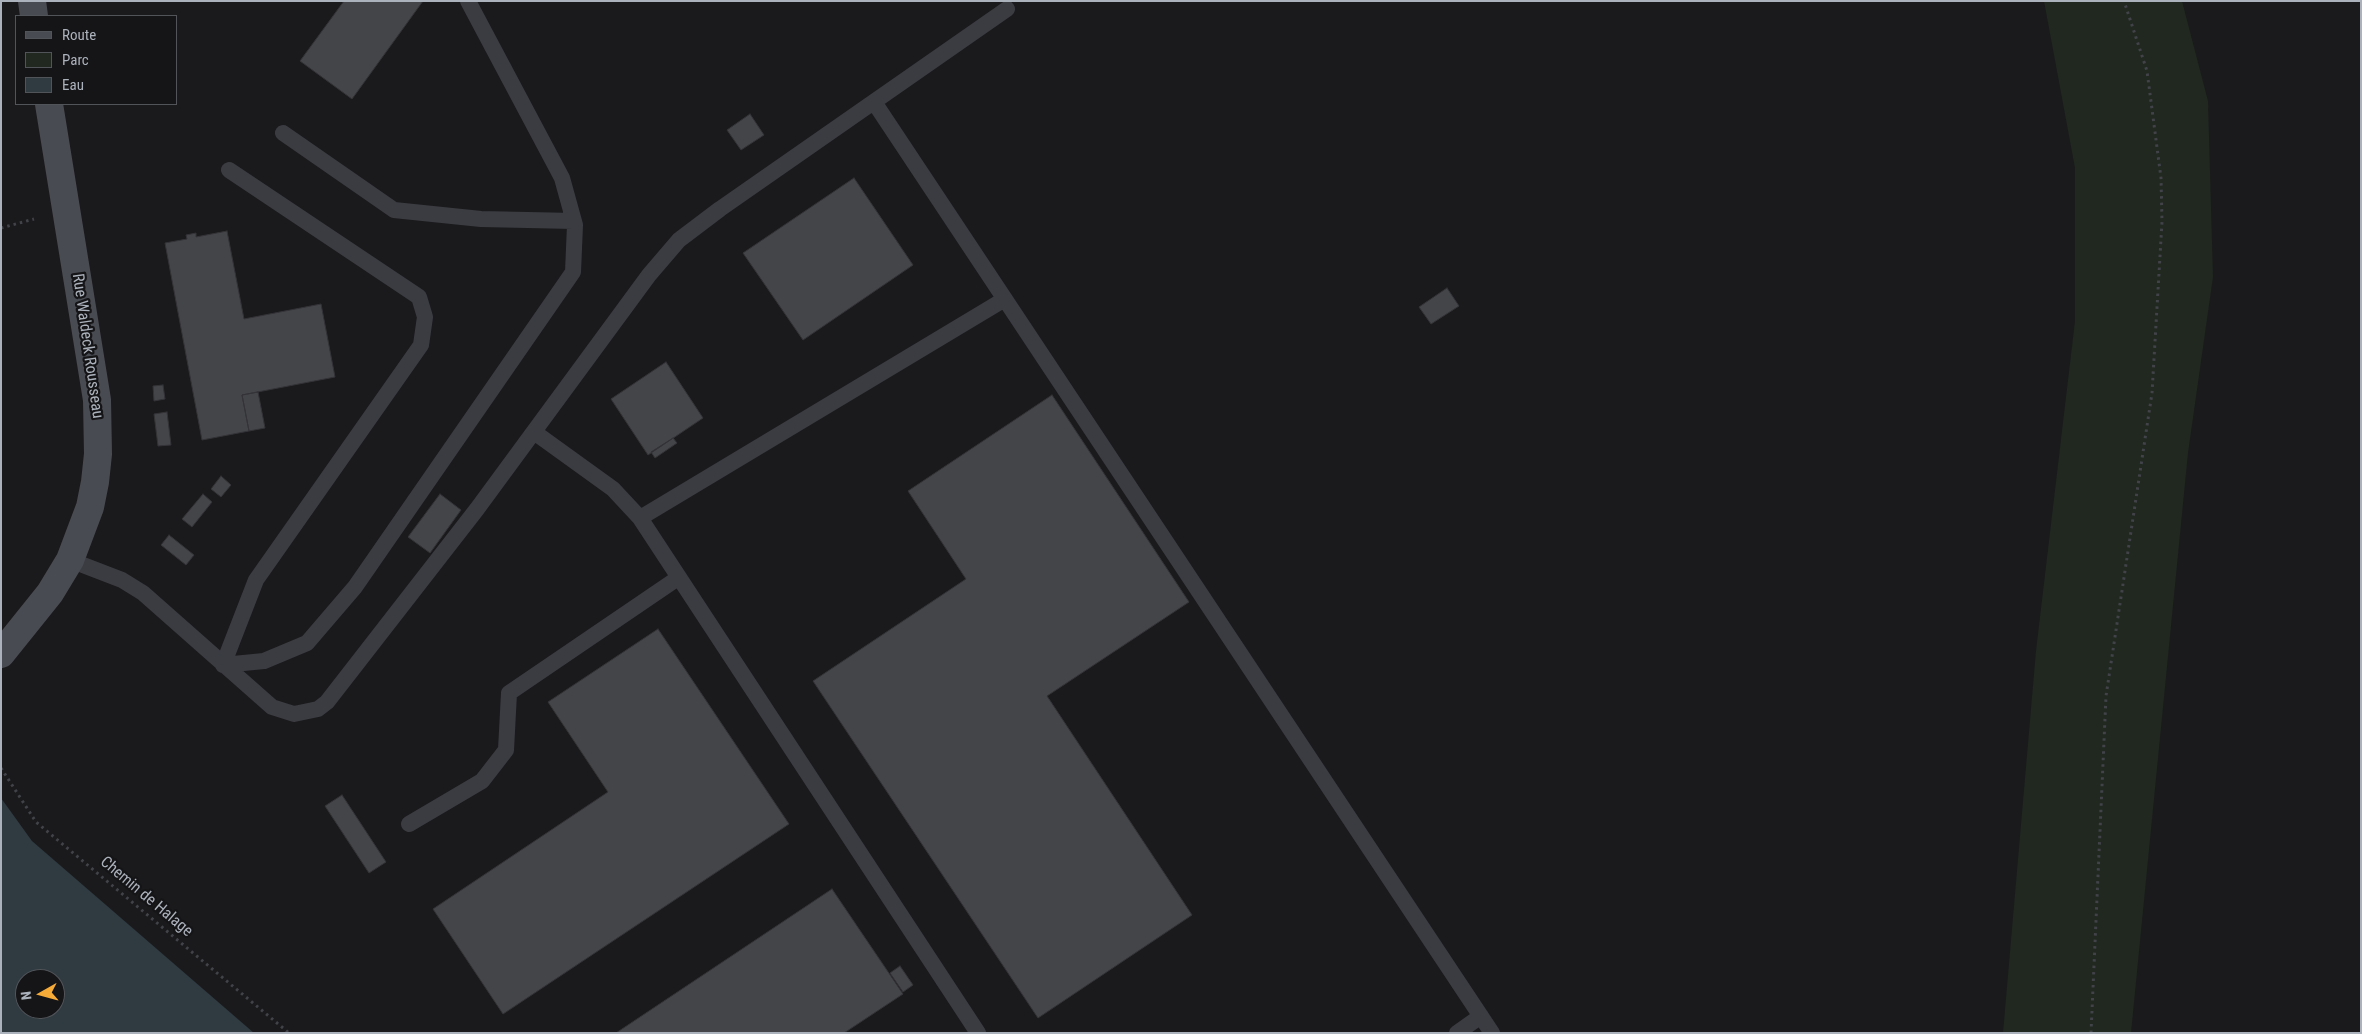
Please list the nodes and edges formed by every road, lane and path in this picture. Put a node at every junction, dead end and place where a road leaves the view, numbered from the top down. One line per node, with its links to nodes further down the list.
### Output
1 (32, 1): 5 (street)
2 (468, 1): 10 (lane)
3 (2124, 1): 25 (path)
4 (1007, 9): 6 (lane)
5 (34, 15)
6 (874, 102): 11 (lane); 12 (lane)
7 (49, 105): 14 (street, Rue Waldeck Rousseau)
8 (283, 133): 10 (lane)
9 (229, 170): 17 (lane)
10 (574, 221): 17 (lane)
11 (1005, 299): 13 (lane); 20 (lane)
12 (534, 432): 13 (lane); 17 (lane)
13 (640, 518): 15 (lane)
14 (70, 560): 16 (street, Rue Waldeck Rousseau); 17 (lane)
15 (678, 578): 19 (lane); 22 (lane)
16 (1, 654)
17 (224, 665)
18 (1, 768): 21 (path, Chemin de Halage)
19 (409, 824)
20 (1482, 1016): 23 (lane); 24 (lane)
21 (289, 1033)
22 (978, 1033)
23 (1456, 1033)
24 (1492, 1033)
25 (2091, 1033)

